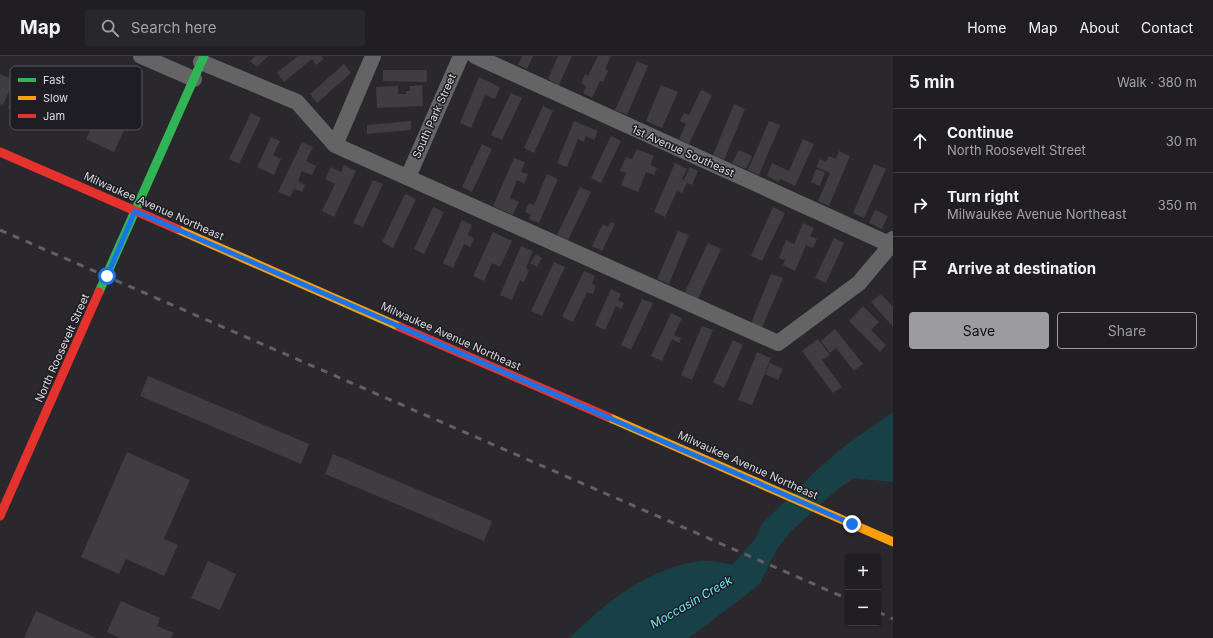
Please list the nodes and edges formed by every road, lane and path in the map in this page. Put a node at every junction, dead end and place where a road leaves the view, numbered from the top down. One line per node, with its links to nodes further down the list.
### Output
1 (141, 56): 6 (street)
2 (373, 56): 7 (street)
3 (461, 56): 9 (street, South Park Street)
4 (475, 56): 11 (street, 1st Avenue Southeast)
5 (202, 59): 6 (street, North Roosevelt Street); 7 (street)
6 (194, 79): 10 (street, North Roosevelt Street)
7 (335, 146): 9 (street)
8 (0, 152): 10 (street, Milwaukee Avenue Northeast)
9 (408, 177): 11 (street)
10 (135, 211): 12 (street, North Roosevelt Street); 13 (street, Milwaukee Avenue Northeast)
11 (892, 242)
12 (0, 516)
13 (893, 542)

